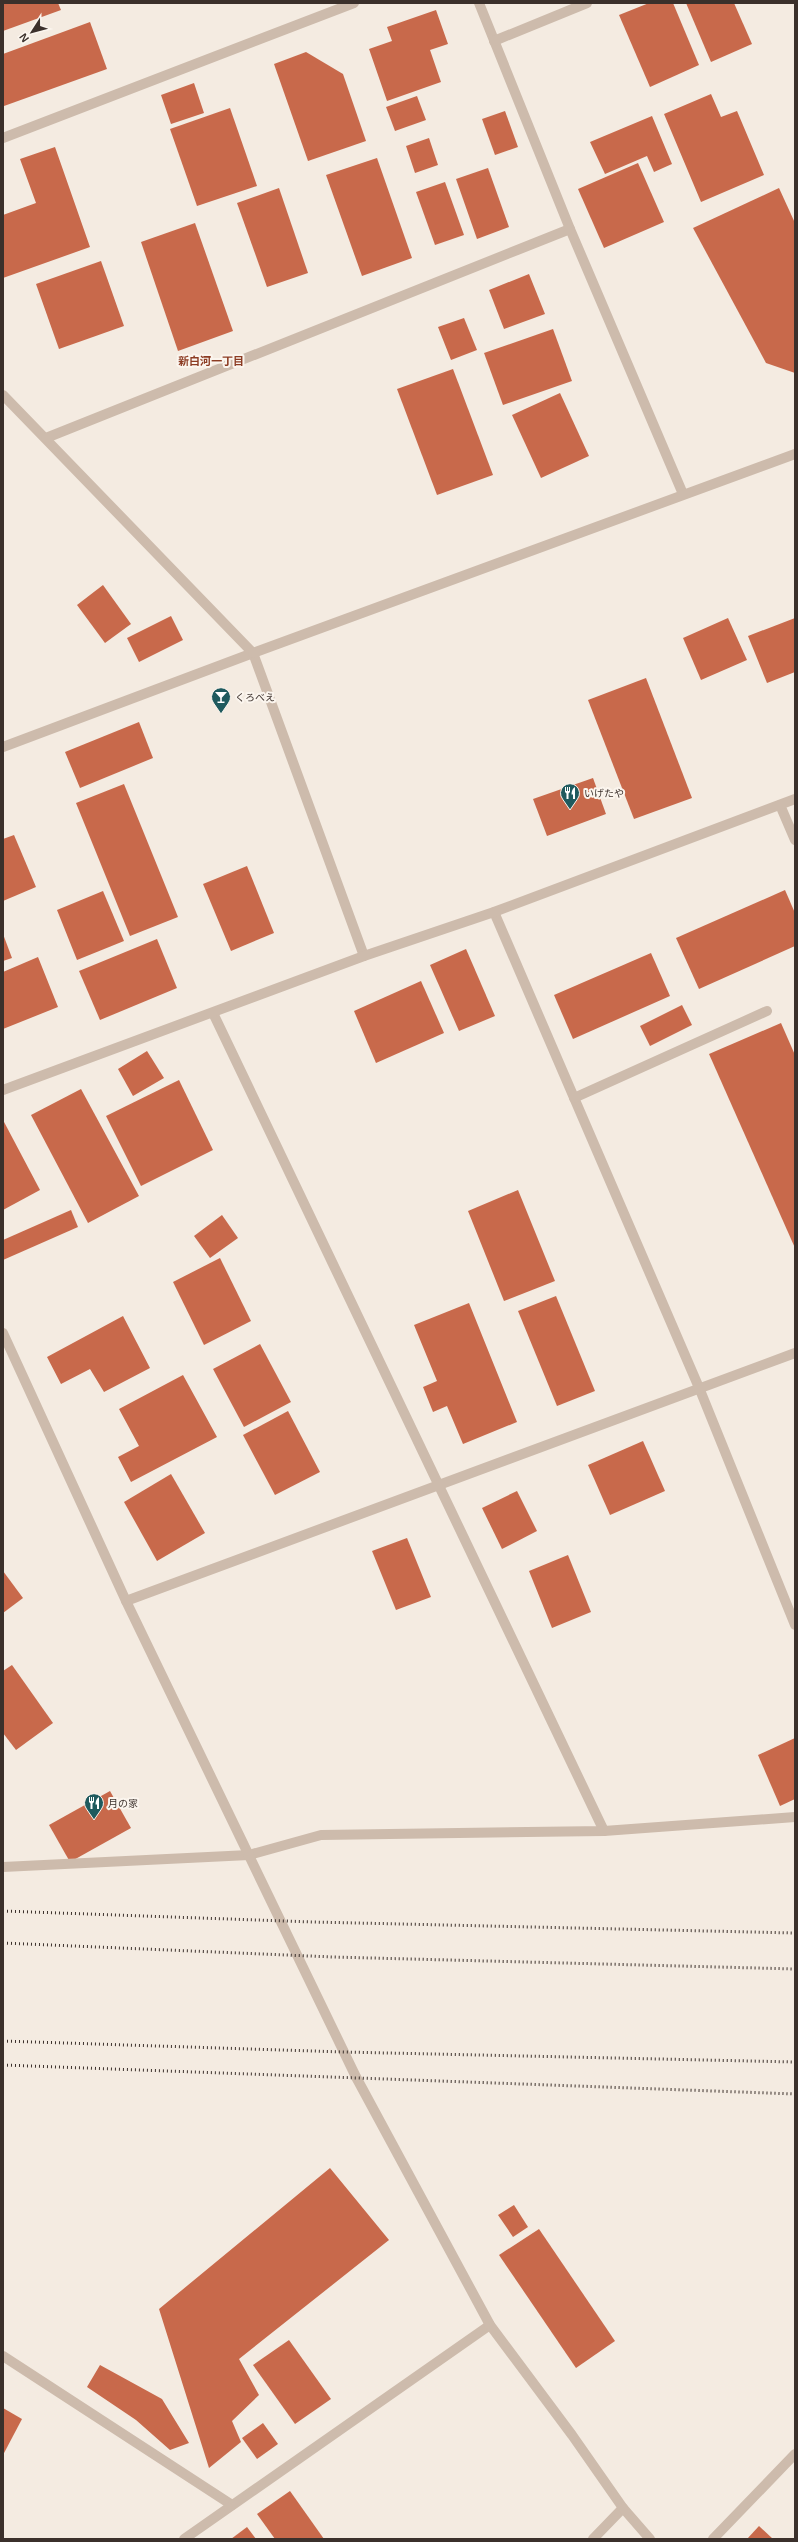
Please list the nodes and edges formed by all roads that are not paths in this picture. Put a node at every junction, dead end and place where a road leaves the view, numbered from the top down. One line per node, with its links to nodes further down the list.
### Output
1 (354, 3): 5 (street)
2 (479, 3): 4 (street)
3 (587, 3): 4 (street)
4 (494, 41): 6 (street)
5 (3, 138)
6 (570, 229): 8 (street); 10 (street)
7 (3, 395): 8 (street)
8 (46, 438): 11 (street)
9 (795, 454): 10 (street)
10 (683, 494): 11 (street)
11 (254, 653): 12 (street); 17 (street)
12 (3, 747)
13 (795, 799): 14 (street)
14 (780, 805): 15 (street); 16 (street)
15 (795, 840)
16 (494, 912): 17 (street); 21 (street)
17 (364, 956): 19 (street)
18 (766, 1011): 21 (street)
19 (213, 1013): 20 (street); 25 (street)
20 (3, 1090)
21 (574, 1098): 24 (street)
22 (3, 1332): 26 (street)
23 (795, 1353): 24 (street)
24 (700, 1390): 25 (street); 27 (street)
25 (438, 1486): 26 (street); 29 (street)
26 (126, 1601): 30 (street)
27 (795, 1625)
28 (795, 1817): 29 (street)
29 (604, 1831): 30 (street)
30 (249, 1855): 31 (street); 32 (street)
31 (3, 1867)
32 (490, 2325): 35 (street); 36 (street)
33 (3, 2356): 35 (street)
34 (795, 2454): 40 (street)
35 (232, 2505): 37 (street)
36 (623, 2508): 38 (street); 39 (street)
37 (184, 2539)
38 (593, 2539)
39 (650, 2539)
40 (712, 2539)

